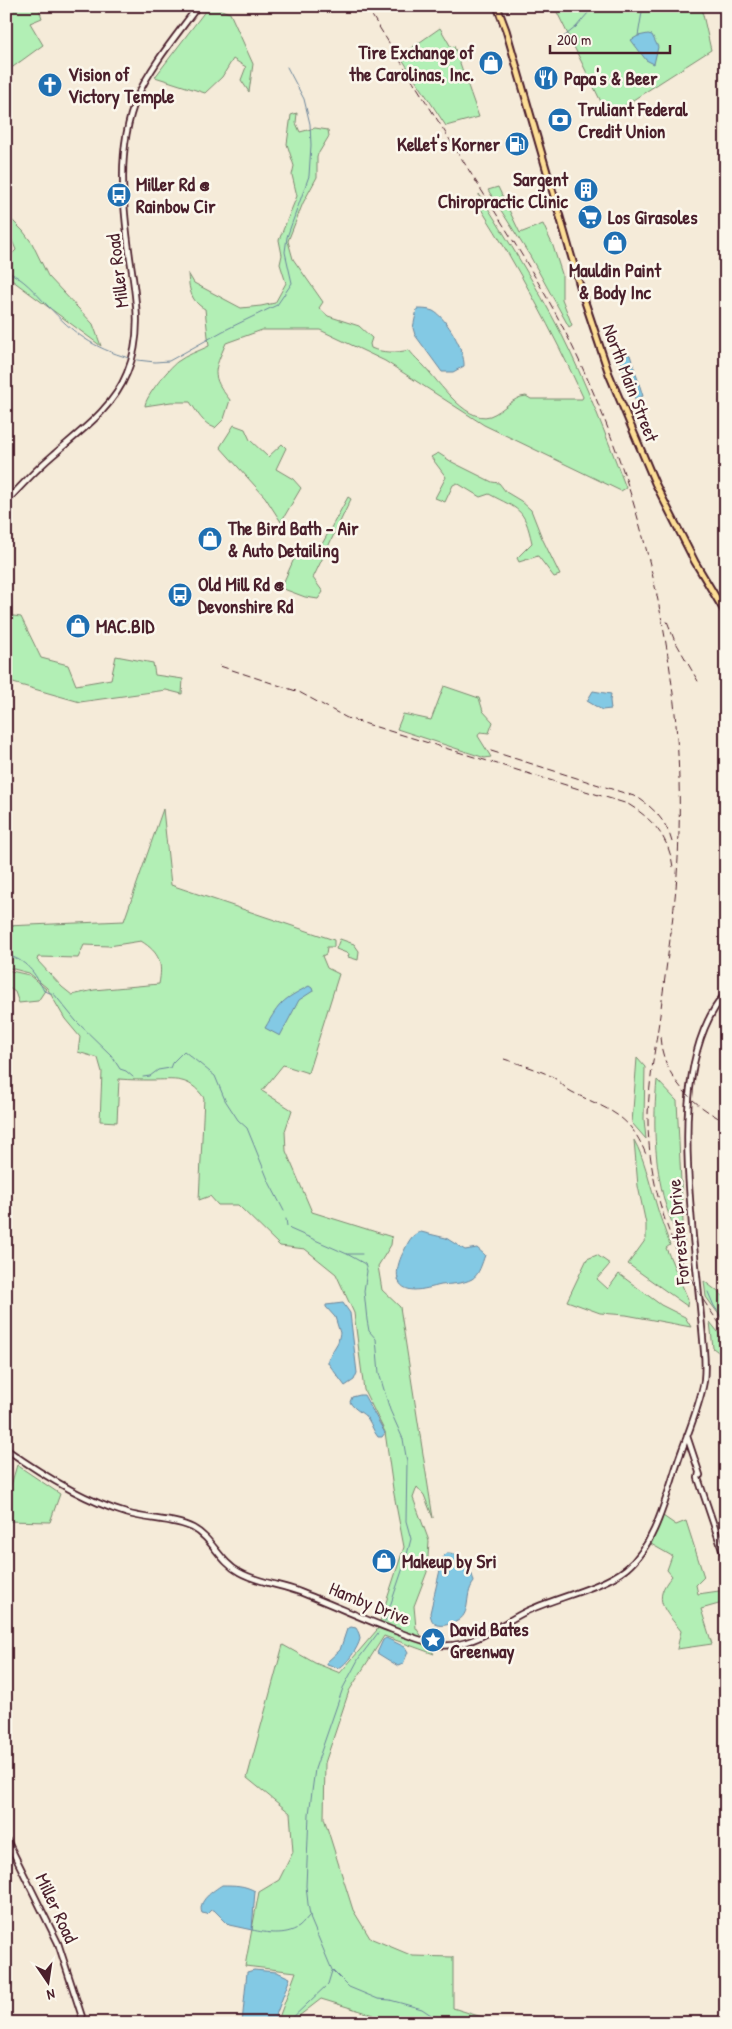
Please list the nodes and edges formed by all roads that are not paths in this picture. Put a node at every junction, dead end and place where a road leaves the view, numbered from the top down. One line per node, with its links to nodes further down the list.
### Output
1 (198, 6): 3 (street, Miller Road)
2 (497, 6): 4 (main road, North Main Street)
3 (6, 502)
4 (726, 614)
5 (726, 992): 6 (street, Forrester Drive)
6 (687, 1436): 7 (street, Hamby Drive); 8 (street)
7 (6, 1450)
8 (726, 1561)
9 (6, 1838): 10 (street, Miller Road)
10 (84, 2023)

